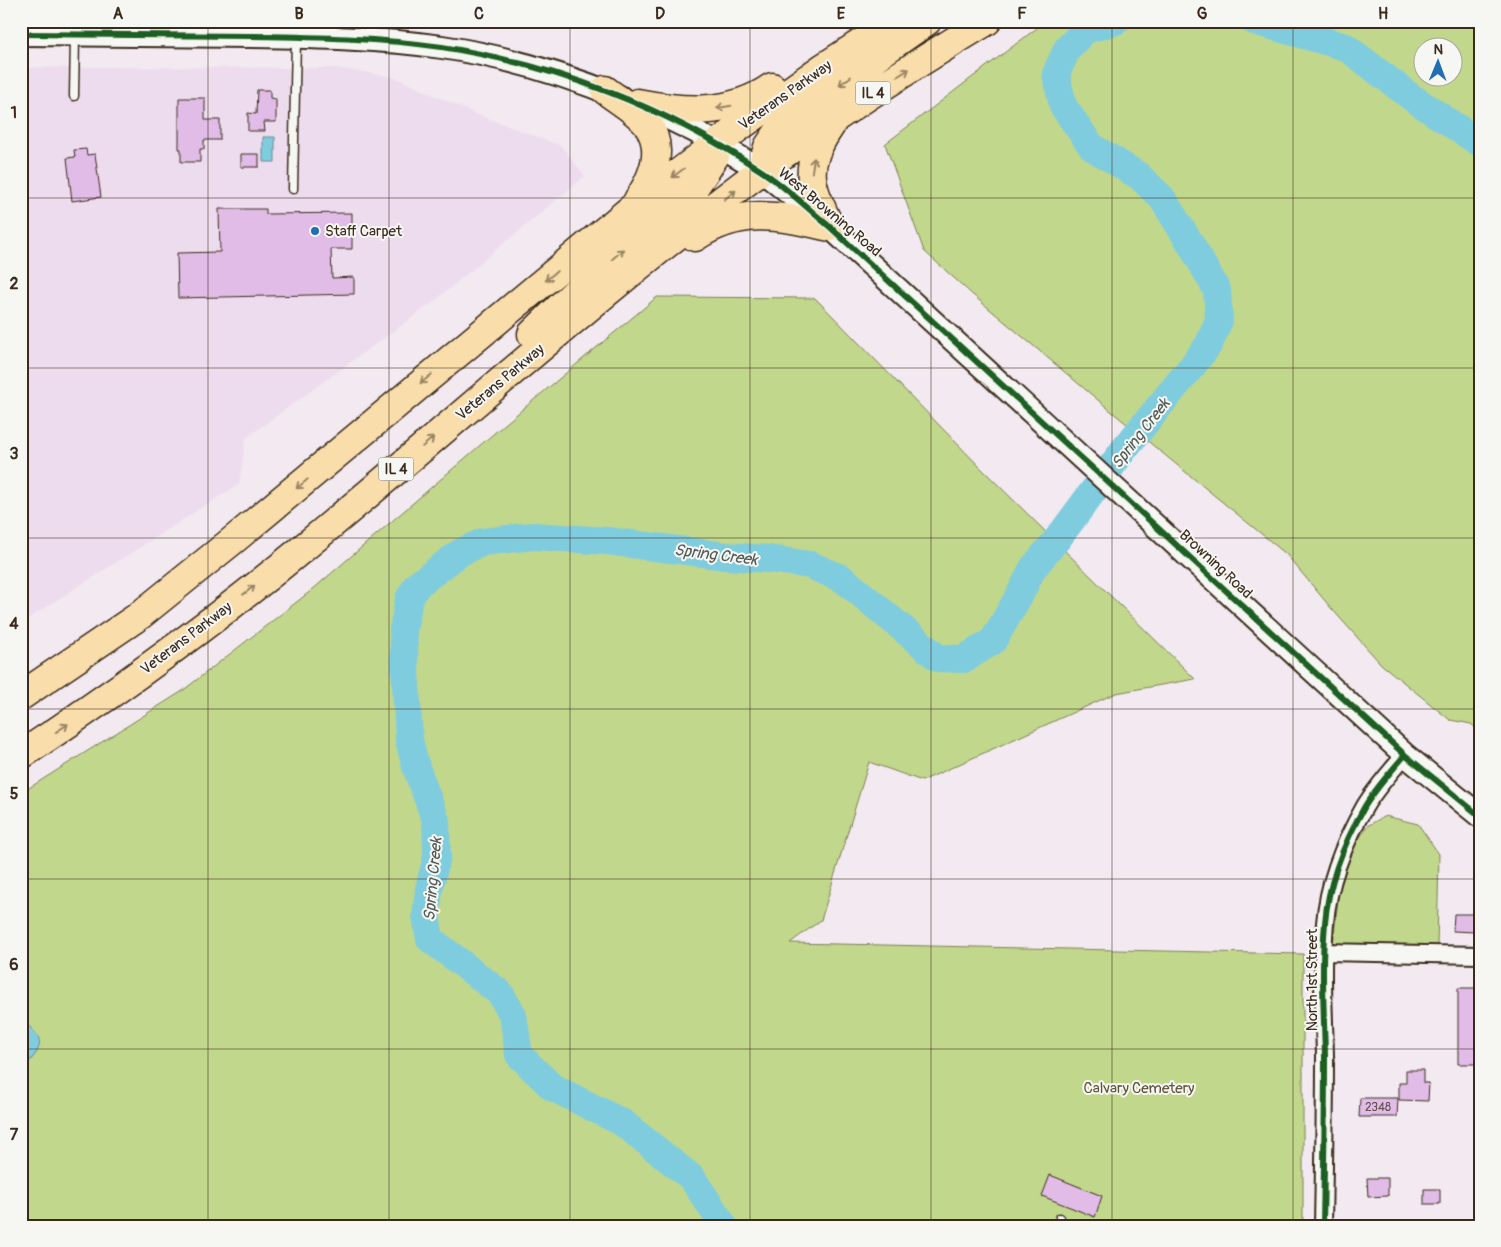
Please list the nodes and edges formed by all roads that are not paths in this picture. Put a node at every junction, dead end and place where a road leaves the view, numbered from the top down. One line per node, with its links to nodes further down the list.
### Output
1 (871, 21): 10 (highway, one-way to 10)
2 (895, 21): 12 (highway, Veterans Parkway)
3 (927, 21): 13 (highway, one-way to 13)
4 (987, 21): 11 (highway, Veterans Parkway / IL 4, one-way to 4)
5 (21, 34): 6 (street, West Browning Road)
6 (75, 35): 7 (street, West Browning Road); 9 (lane)
7 (296, 37): 8 (street, West Browning Road); 14 (lane)
8 (605, 90): 10 (street, West Browning Road); 15 (highway)
9 (74, 96)
10 (637, 103): 12 (street, West Browning Road)
11 (835, 119): 13 (highway, Veterans Parkway / IL 4); 16 (highway, one-way to 11)
12 (717, 144): 13 (street, West Browning Road); 15 (highway, Veterans Parkway, one-way to 15); 19 (highway, one-way to 12)
13 (762, 170): 16 (street, West Browning Road); 17 (highway, Veterans Parkway / IL 4, one-way to 13)
14 (293, 189)
15 (631, 209): 20 (highway, Veterans Parkway, one-way to 20)
16 (830, 227): 17 (highway); 18 (street, West Browning Road)
17 (578, 317): 19 (highway, Veterans Parkway / IL 4)
18 (938, 326): 22 (street, Browning Road)
19 (462, 414): 21 (highway, Veterans Parkway / IL 4, one-way to 19)
20 (21, 696)
21 (21, 755)
22 (1405, 756): 23 (street, Browning Road); 24 (street, North 1st Street)
23 (1480, 816)
24 (1323, 952): 25 (street); 26 (street, North 1st Street)
25 (1480, 955)
26 (1323, 1226)

